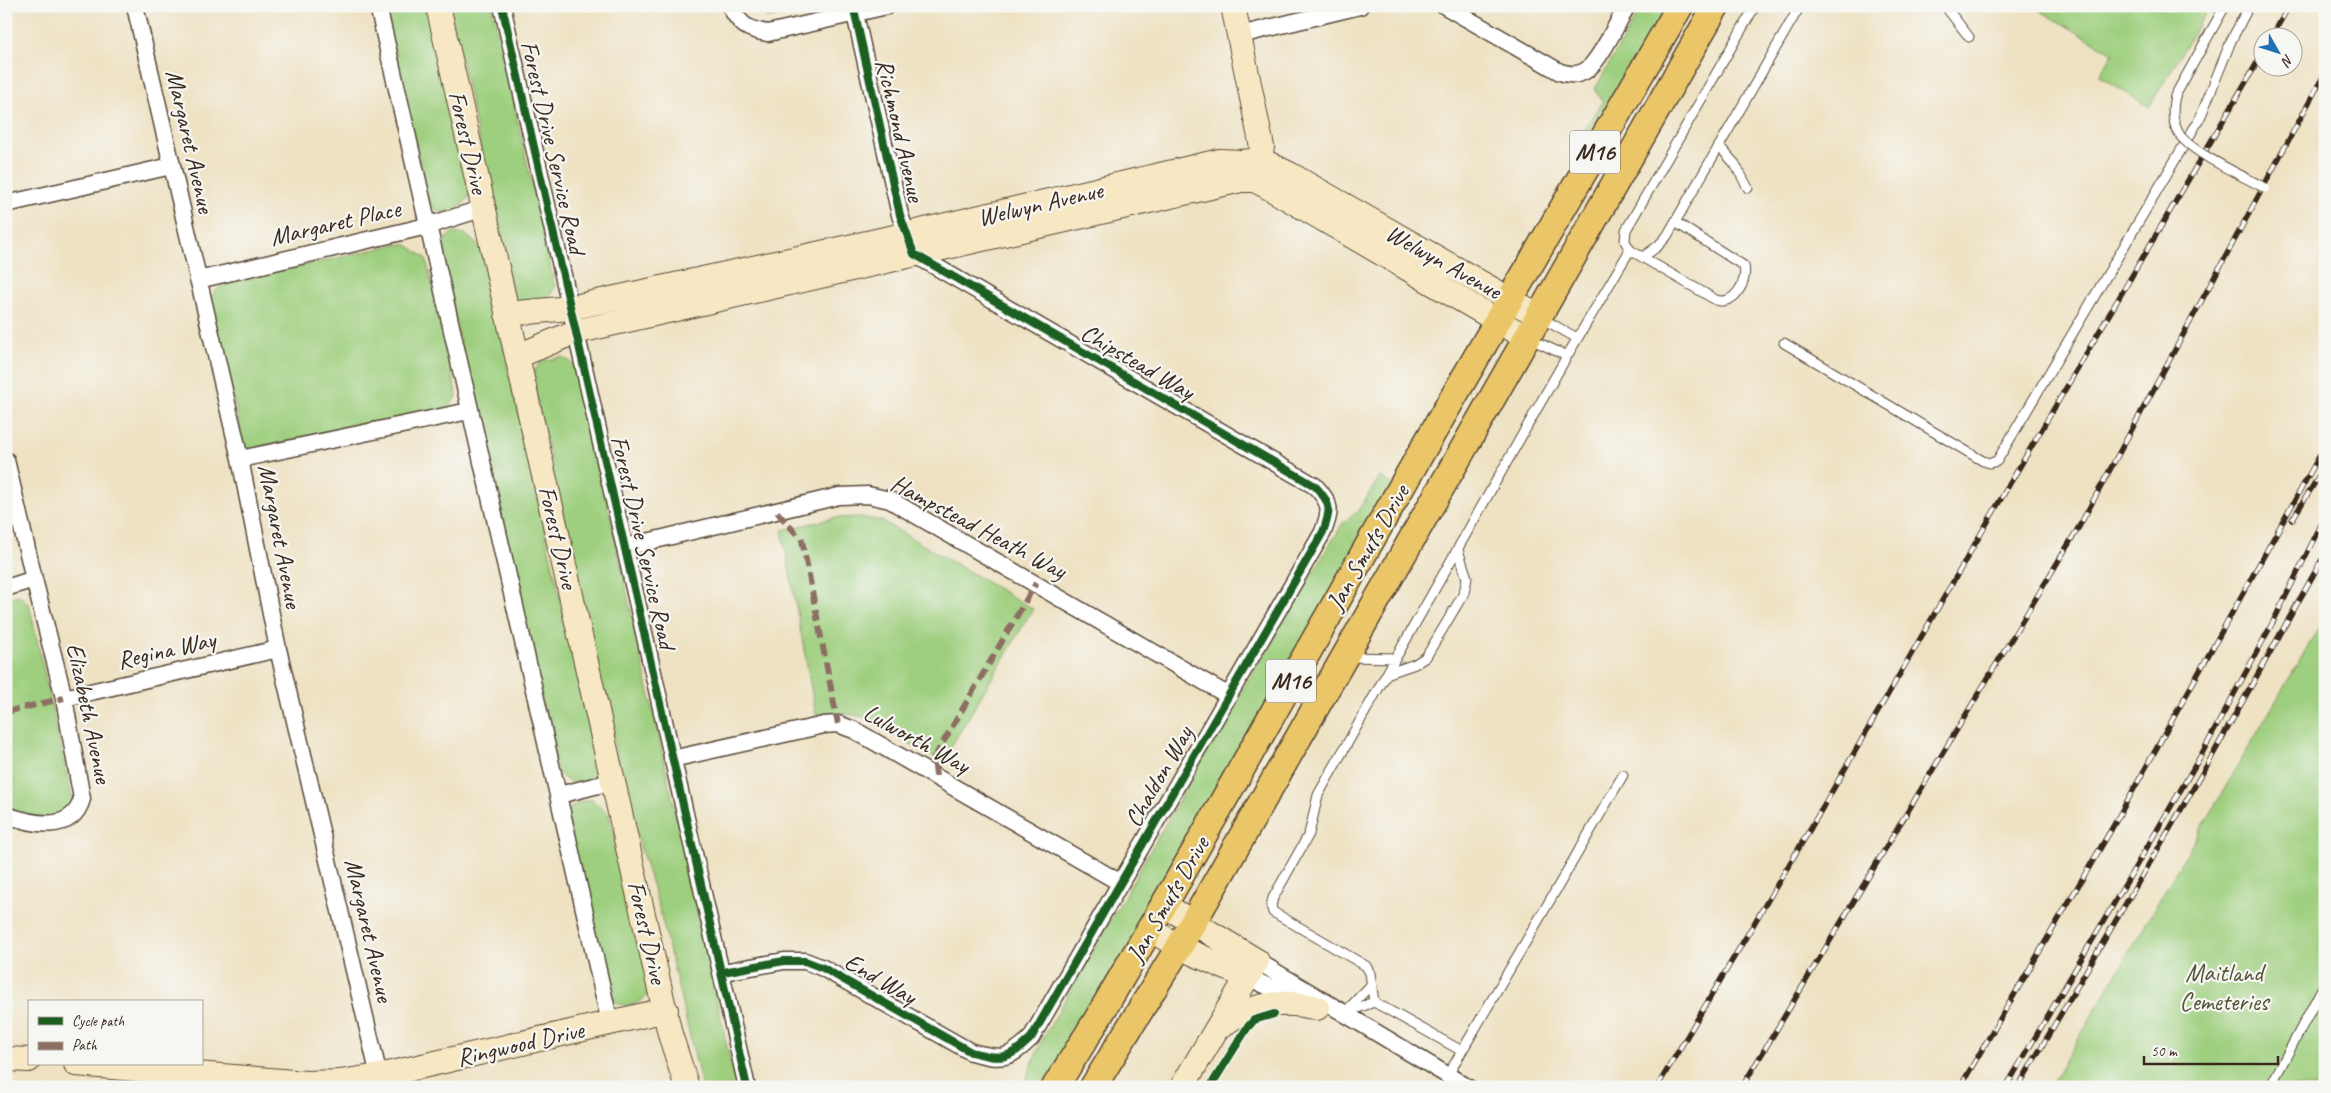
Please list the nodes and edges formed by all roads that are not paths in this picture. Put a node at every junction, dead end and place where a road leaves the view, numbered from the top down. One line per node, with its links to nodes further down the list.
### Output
1 (135, 6): 24 (street, Margaret Avenue)
2 (378, 6): 31 (street)
3 (438, 6): 29 (street, Forest Drive)
4 (502, 6): 39 (street, Forest Drive Service Road)
5 (730, 6): 18 (street)
6 (886, 6): 18 (street)
7 (1233, 6): 19 (street)
8 (1360, 6): 19 (street)
9 (1445, 6): 10 (street)
10 (1627, 6)
11 (1680, 6): 38 (main road, Jan Smuts Drive / M16)
12 (1716, 6): 42 (main road, Jan Smuts Drive / M16)
13 (1756, 6): 33 (lane)
14 (1800, 6): 22 (lane)
15 (1945, 6): 20 (lane)
16 (2225, 6): 27 (lane, bridge)
17 (2249, 6): 45 (lane)
18 (854, 14): 32 (street, Richmond Avenue)
19 (1240, 35): 21 (street)
20 (1969, 37)
21 (1256, 122): 23 (street); 25 (street)
22 (1719, 146): 26 (lane); 30 (lane)
23 (1220, 161): 25 (street, Welwyn Avenue); 32 (street, Welwyn Avenue)
24 (171, 166): 28 (street); 36 (street, Margaret Avenue)
25 (1258, 170): 32 (street, Welwyn Avenue); 35 (street, Welwyn Avenue)
26 (1748, 188)
27 (2265, 188)
28 (6, 204)
29 (484, 208): 31 (street, Margaret Place); 40 (street, Forest Drive)
30 (1675, 222): 34 (lane); 34 (lane)
31 (427, 226): 36 (street, Margaret Place); 48 (street)
32 (911, 244): 37 (street, Welwyn Avenue); 51 (street, Chipstead Way)
33 (1630, 250): 34 (lane); 44 (lane)
34 (1642, 257)
35 (1428, 266): 38 (street, Welwyn Avenue); 41 (street, Welwyn Avenue)
36 (198, 280): 49 (street, Margaret Avenue)
37 (749, 280): 39 (street, Welwyn Avenue); 43 (street, Welwyn Avenue)
38 (1511, 298): 41 (main road, Jan Smuts Drive / M16); 42 (street, Welwyn Avenue)
39 (570, 308): 40 (street, Welwyn Avenue); 43 (street, Forest Drive Service Road)
40 (507, 314): 46 (street, Forest Drive)
41 (1497, 320): 42 (street, Welwyn Avenue); 68 (main road, Jan Smuts Drive / M16)
42 (1533, 327): 44 (lane); 47 (lane); 57 (main road, Jan Smuts Drive / M16)
43 (575, 332): 46 (street, Welwyn Avenue); 52 (street, Forest Drive Service Road)
44 (1577, 338): 47 (lane)
45 (1784, 343)
46 (518, 356): 64 (street, Forest Drive)
47 (1567, 356): 53 (lane)
48 (469, 411): 49 (street); 65 (street)
49 (240, 459): 56 (street, Margaret Avenue)
50 (6, 460): 54 (street, Elizabeth Avenue)
51 (1330, 513): 60 (street, Chaldon Way)
52 (626, 547): 60 (street, Hampstead Heath Way); 62 (street, Forest Drive Service Road)
53 (1458, 550): 58 (lane); 59 (lane)
54 (34, 579): 55 (street); 61 (street, Elizabeth Avenue)
55 (6, 588)
56 (278, 649): 61 (street, Regina Way); 89 (street, Margaret Avenue)
57 (1344, 657): 58 (lane); 69 (main road, Jan Smuts Drive / M16)
58 (1396, 658): 59 (lane)
59 (1389, 673): 75 (lane)
60 (1229, 696): 67 (street, Chaldon Way)
61 (64, 698): 66 (street, Elizabeth Avenue)
62 (672, 759): 67 (street, Lulworth Way); 73 (street, Forest Drive Service Road)
63 (1623, 775): 83 (lane)
64 (614, 781): 65 (street); 78 (street, Forest Drive)
65 (559, 795): 80 (street)
66 (6, 815)
67 (1120, 882): 84 (street, Chaldon Way)
68 (1164, 905): 69 (street); 70 (main road, Jan Smuts Drive / M16)
69 (1192, 922): 71 (main road, Jan Smuts Drive / M16); 72 (street)
70 (1150, 929): 71 (street); 92 (main road, Jan Smuts Drive / M16)
71 (1179, 946): 72 (street); 93 (main road, Jan Smuts Drive / M16)
72 (1252, 969): 77 (street); 79 (street); 82 (street)
73 (723, 972): 84 (street, End Way); 91 (street, Forest Drive Service Road)
74 (2325, 983): 96 (lane)
75 (1371, 985): 76 (lane); 79 (lane)
76 (1374, 1002): 79 (lane); 83 (lane)
77 (1317, 1008): 81 (street); 82 (street)
78 (666, 1010): 80 (street, Ringwood Drive); 90 (street, Forest Drive)
79 (1344, 1013): 81 (street)
80 (610, 1022): 89 (street, Ringwood Drive)
81 (1363, 1024): 88 (street)
82 (1215, 1032): 94 (street)
83 (1462, 1051): 88 (lane)
84 (1013, 1054)
85 (6, 1059): 86 (street)
86 (28, 1060)
87 (100, 1066): 89 (street, Ringwood Drive)
88 (1448, 1075): 95 (street)
89 (379, 1076)
90 (683, 1080)
91 (747, 1087)
92 (1055, 1087)
93 (1093, 1087)
94 (1182, 1087)
95 (1467, 1087)
96 (2270, 1087)

